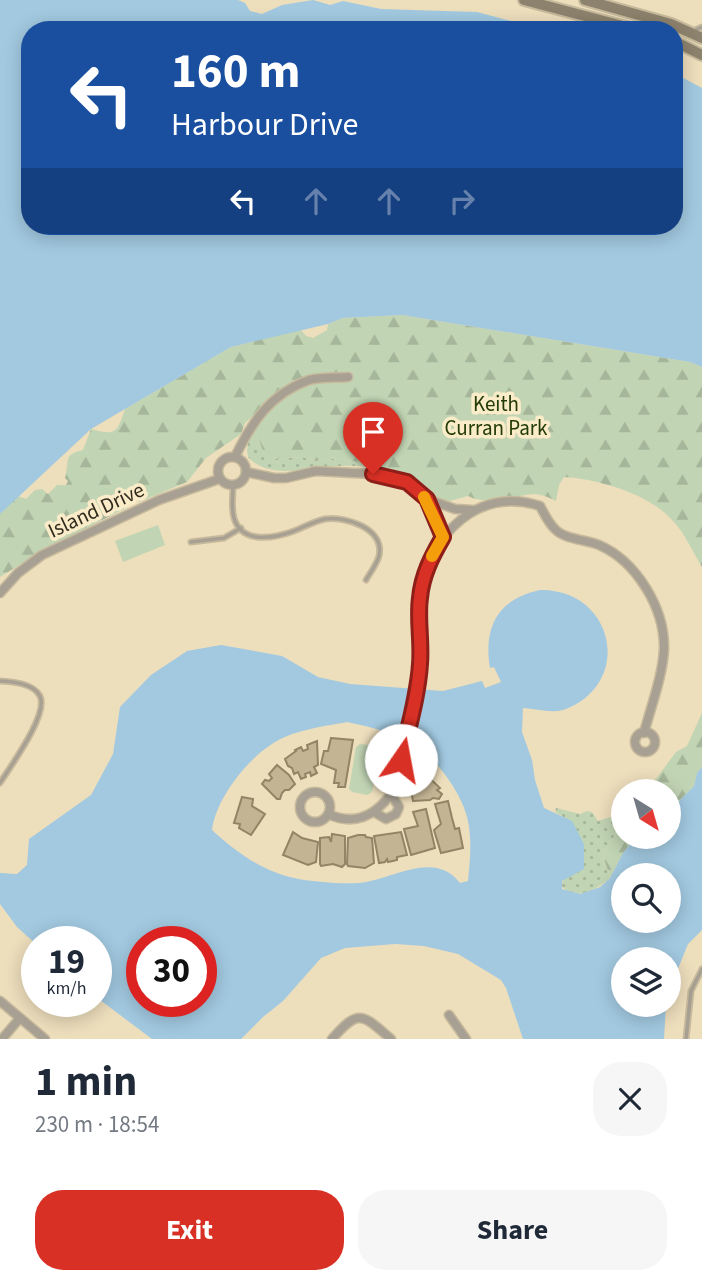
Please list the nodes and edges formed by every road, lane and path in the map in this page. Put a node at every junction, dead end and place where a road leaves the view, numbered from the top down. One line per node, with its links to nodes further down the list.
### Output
1 (524, 0): 3 (main road)
2 (585, 0): 4 (main road)
3 (604, 21)
4 (661, 21)
5 (702, 27): 7 (lane)
6 (683, 29): 7 (main road)
7 (691, 32): 8 (main road)
8 (702, 38)
9 (683, 46): 10 (main road)
10 (702, 55)
11 (348, 377): 12 (street)
12 (235, 457): 13 (street); 14 (street)
13 (246, 472): 15 (street); 16 (street)
14 (219, 479): 15 (street); 22 (street, Island Drive)
15 (233, 486): 18 (lane)
16 (427, 499): 17 (street); 19 (street)
17 (473, 510): 19 (street); 24 (street)
18 (241, 528): 20 (lane); 21 (lane)
19 (443, 537): 26 (street)
20 (191, 542)
21 (366, 580)
22 (0, 593)
23 (0, 681): 25 (lane)
24 (644, 733)
25 (0, 783)
26 (391, 794): 27 (street); 27 (street)
27 (374, 812): 28 (street)
28 (328, 814)
29 (702, 969): 38 (lane)
30 (0, 1002): 32 (street)
31 (449, 1015): 33 (street)
32 (20, 1018): 34 (street); 35 (street)
33 (463, 1037)
34 (2, 1039)
35 (46, 1039)
36 (332, 1039): 37 (street)
37 (391, 1039)
38 (686, 1039)

